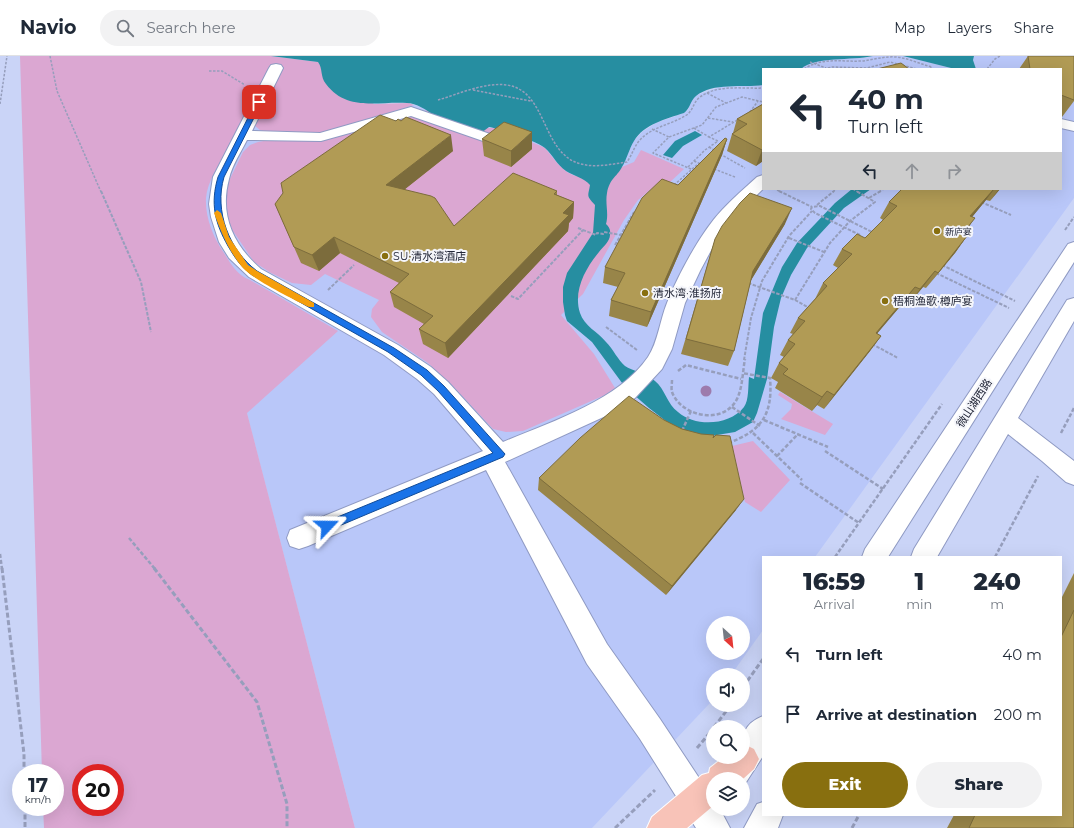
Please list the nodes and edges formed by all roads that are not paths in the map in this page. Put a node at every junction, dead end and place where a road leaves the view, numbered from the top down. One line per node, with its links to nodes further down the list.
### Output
1 (276, 68): 4 (street)
2 (1062, 123): 3 (street)
3 (1074, 127)
4 (243, 135): 5 (street); 10 (street)
5 (488, 138)
6 (756, 179): 10 (street)
7 (1074, 248): 13 (street, 微山湖西路)
8 (1074, 305): 9 (street)
9 (1005, 420): 11 (street); 14 (street)
10 (495, 456): 12 (street); 17 (street)
11 (1074, 475)
12 (299, 538)
13 (875, 556)
14 (924, 556)
15 (762, 732): 16 (street)
16 (738, 769)
17 (706, 810)
18 (706, 811): 20 (main road)
19 (767, 816): 21 (street)
20 (663, 828)
21 (760, 828)

